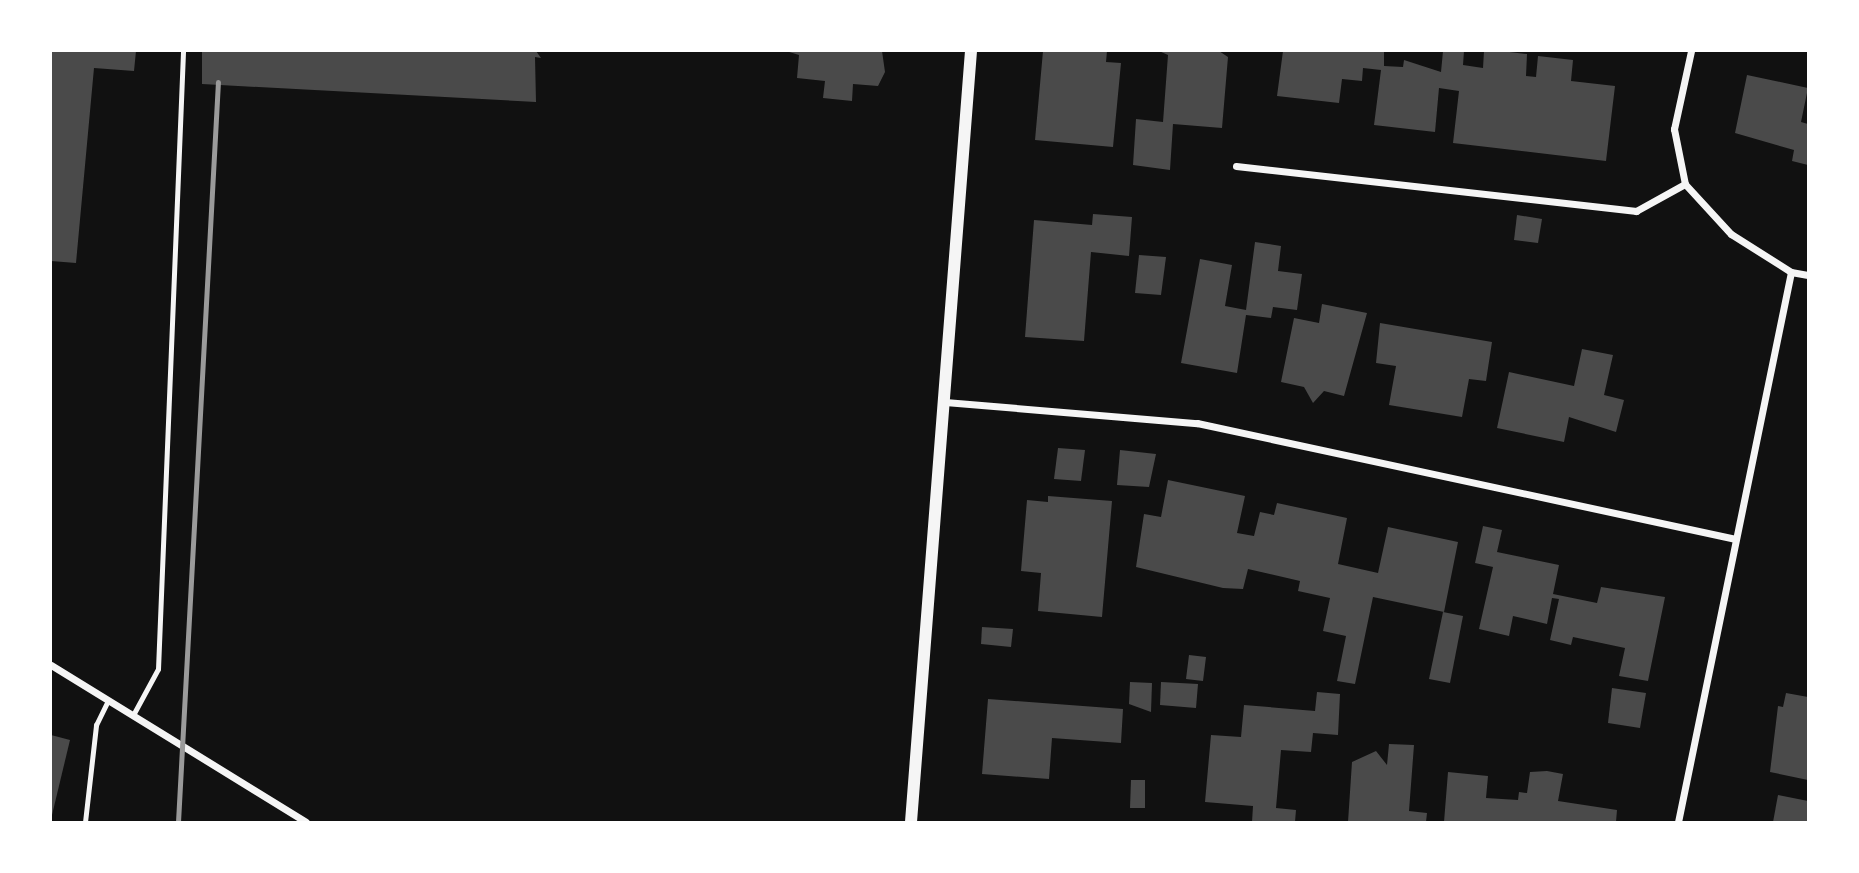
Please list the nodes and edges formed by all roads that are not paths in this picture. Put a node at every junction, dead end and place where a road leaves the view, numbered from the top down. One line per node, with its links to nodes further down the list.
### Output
1 (183, 51): 12 (lane)
2 (971, 51): 8 (street)
3 (1691, 51): 5 (street)
4 (1236, 166): 5 (street)
5 (1685, 184): 6 (street)
6 (1791, 272): 7 (street); 9 (street)
7 (1808, 275)
8 (945, 402): 9 (street); 15 (street)
9 (1736, 539): 16 (street)
10 (51, 665): 11 (street)
11 (108, 700): 12 (street); 13 (lane)
12 (134, 715): 14 (street)
13 (85, 822)
14 (306, 822)
15 (911, 822)
16 (1678, 822)

